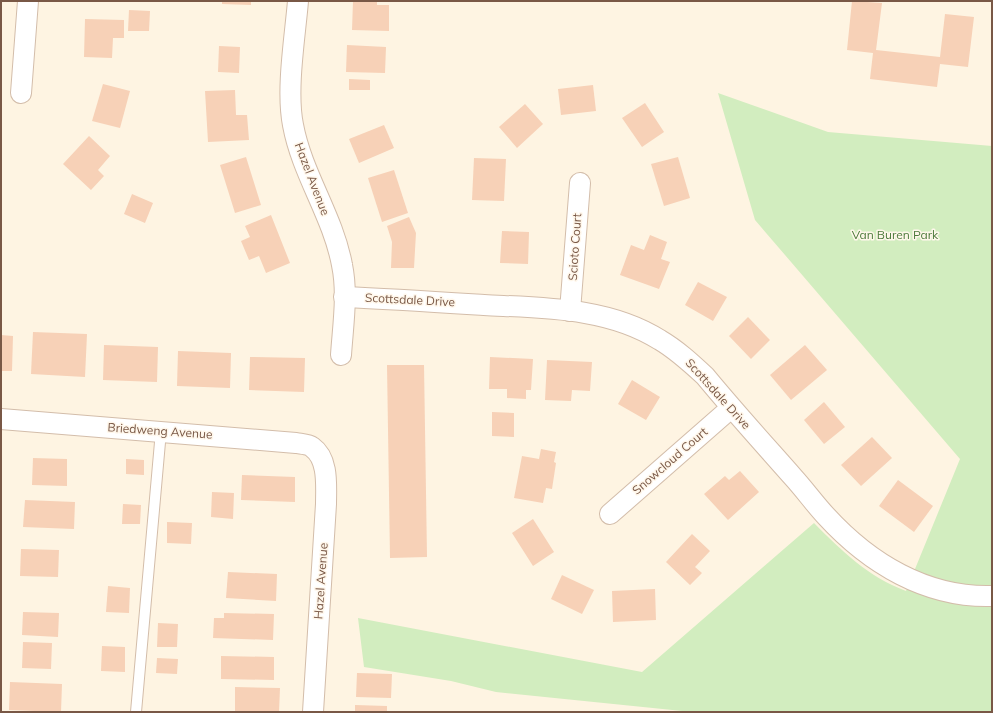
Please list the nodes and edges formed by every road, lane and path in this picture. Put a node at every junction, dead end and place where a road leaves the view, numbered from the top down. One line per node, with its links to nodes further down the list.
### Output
1 (28, 1): 3 (street)
2 (298, 1): 5 (street, Hazel Avenue)
3 (21, 93)
4 (580, 183): 6 (street, Scioto Court)
5 (344, 297): 6 (street, Scottsdale Drive); 7 (street, Hazel Avenue)
6 (570, 311): 8 (street, Scottsdale Drive)
7 (341, 355)
8 (731, 408): 12 (street, Snowcloud Court); 13 (street, Scottsdale Drive)
9 (1, 419): 10 (street, Briedweng Avenue)
10 (161, 431): 11 (street, Briedweng Avenue); 14 (lane)
11 (317, 452): 15 (street, Hazel Avenue)
12 (610, 514)
13 (992, 596)
14 (136, 712)
15 (313, 712)

